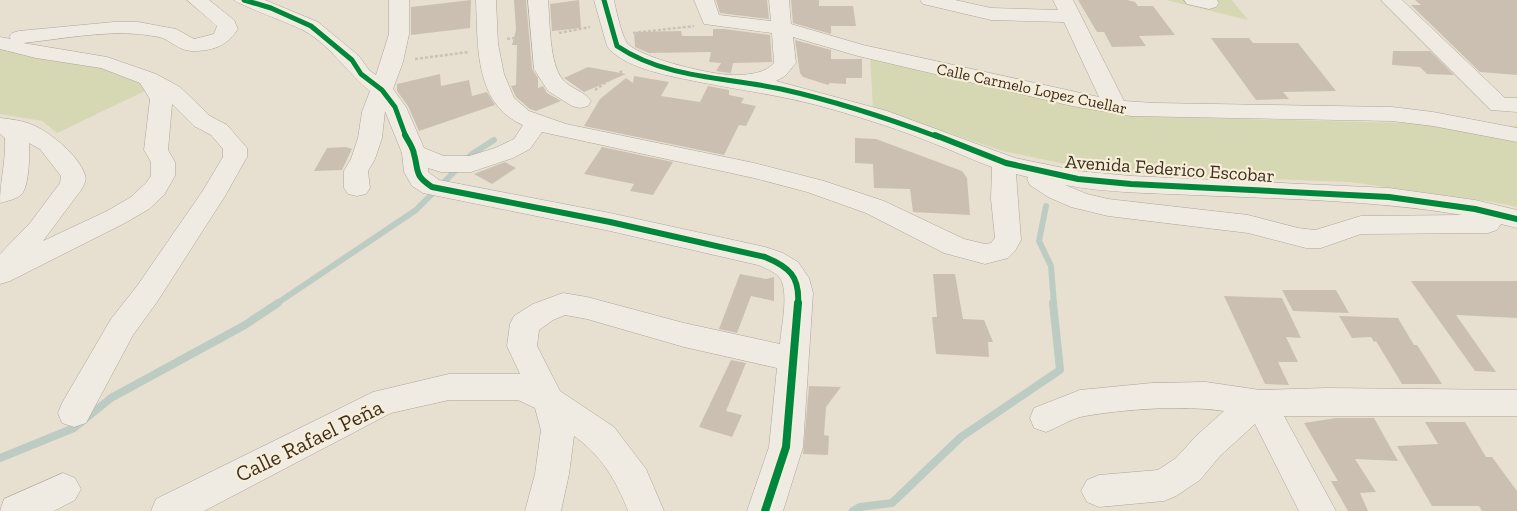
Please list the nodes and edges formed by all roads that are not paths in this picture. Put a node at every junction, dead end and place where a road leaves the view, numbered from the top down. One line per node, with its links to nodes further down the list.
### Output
1 (197, 0): 13 (street)
2 (244, 0): 16 (street)
3 (399, 0): 16 (street)
4 (486, 0): 23 (street)
5 (538, 0): 19 (street)
6 (604, 0): 18 (street, Avenida Federico Escobar)
7 (779, 0): 12 (street)
8 (930, 0): 10 (street)
9 (1392, 0): 21 (street)
10 (1067, 8): 22 (street)
11 (707, 10): 12 (street, Calle Carmelo Lopez Cuellar)
12 (782, 28): 15 (street); 22 (street, Calle Carmelo Lopez Cuellar)
13 (0, 38)
14 (0, 43): 17 (street)
15 (781, 70): 18 (street); 20 (street)
16 (388, 74): 26 (street); 29 (street)
17 (148, 79): 32 (street); 37 (street)
18 (728, 80): 20 (street, Avenida Federico Escobar)
19 (580, 101)
20 (827, 101): 27 (street, Avenida Federico Escobar)
21 (1508, 105)
22 (1115, 106): 25 (street, Calle Carmelo Lopez Cuellar)
23 (537, 122): 26 (street); 27 (street)
24 (2, 125): 30 (street); 32 (street)
25 (1517, 135)
26 (414, 153): 33 (street)
27 (1004, 163): 28 (street, Avenida Federico Escobar)
28 (1032, 170): 31 (street, Avenida Federico Escobar); 31 (street)
29 (357, 188)
30 (0, 195)
31 (1517, 220)
32 (0, 273)
33 (794, 359): 34 (street); 45 (street)
34 (549, 400): 42 (street, Calle Rafael Peña); 43 (street); 44 (street, Calle Rafael Peña)
35 (1260, 402): 36 (street); 38 (street); 40 (street); 46 (street)
36 (1517, 403)
37 (74, 413)
38 (1046, 418)
39 (63, 490): 41 (street)
40 (1099, 491)
41 (18, 511)
42 (169, 511)
43 (543, 511)
44 (646, 511)
45 (765, 511)
46 (1318, 511)

